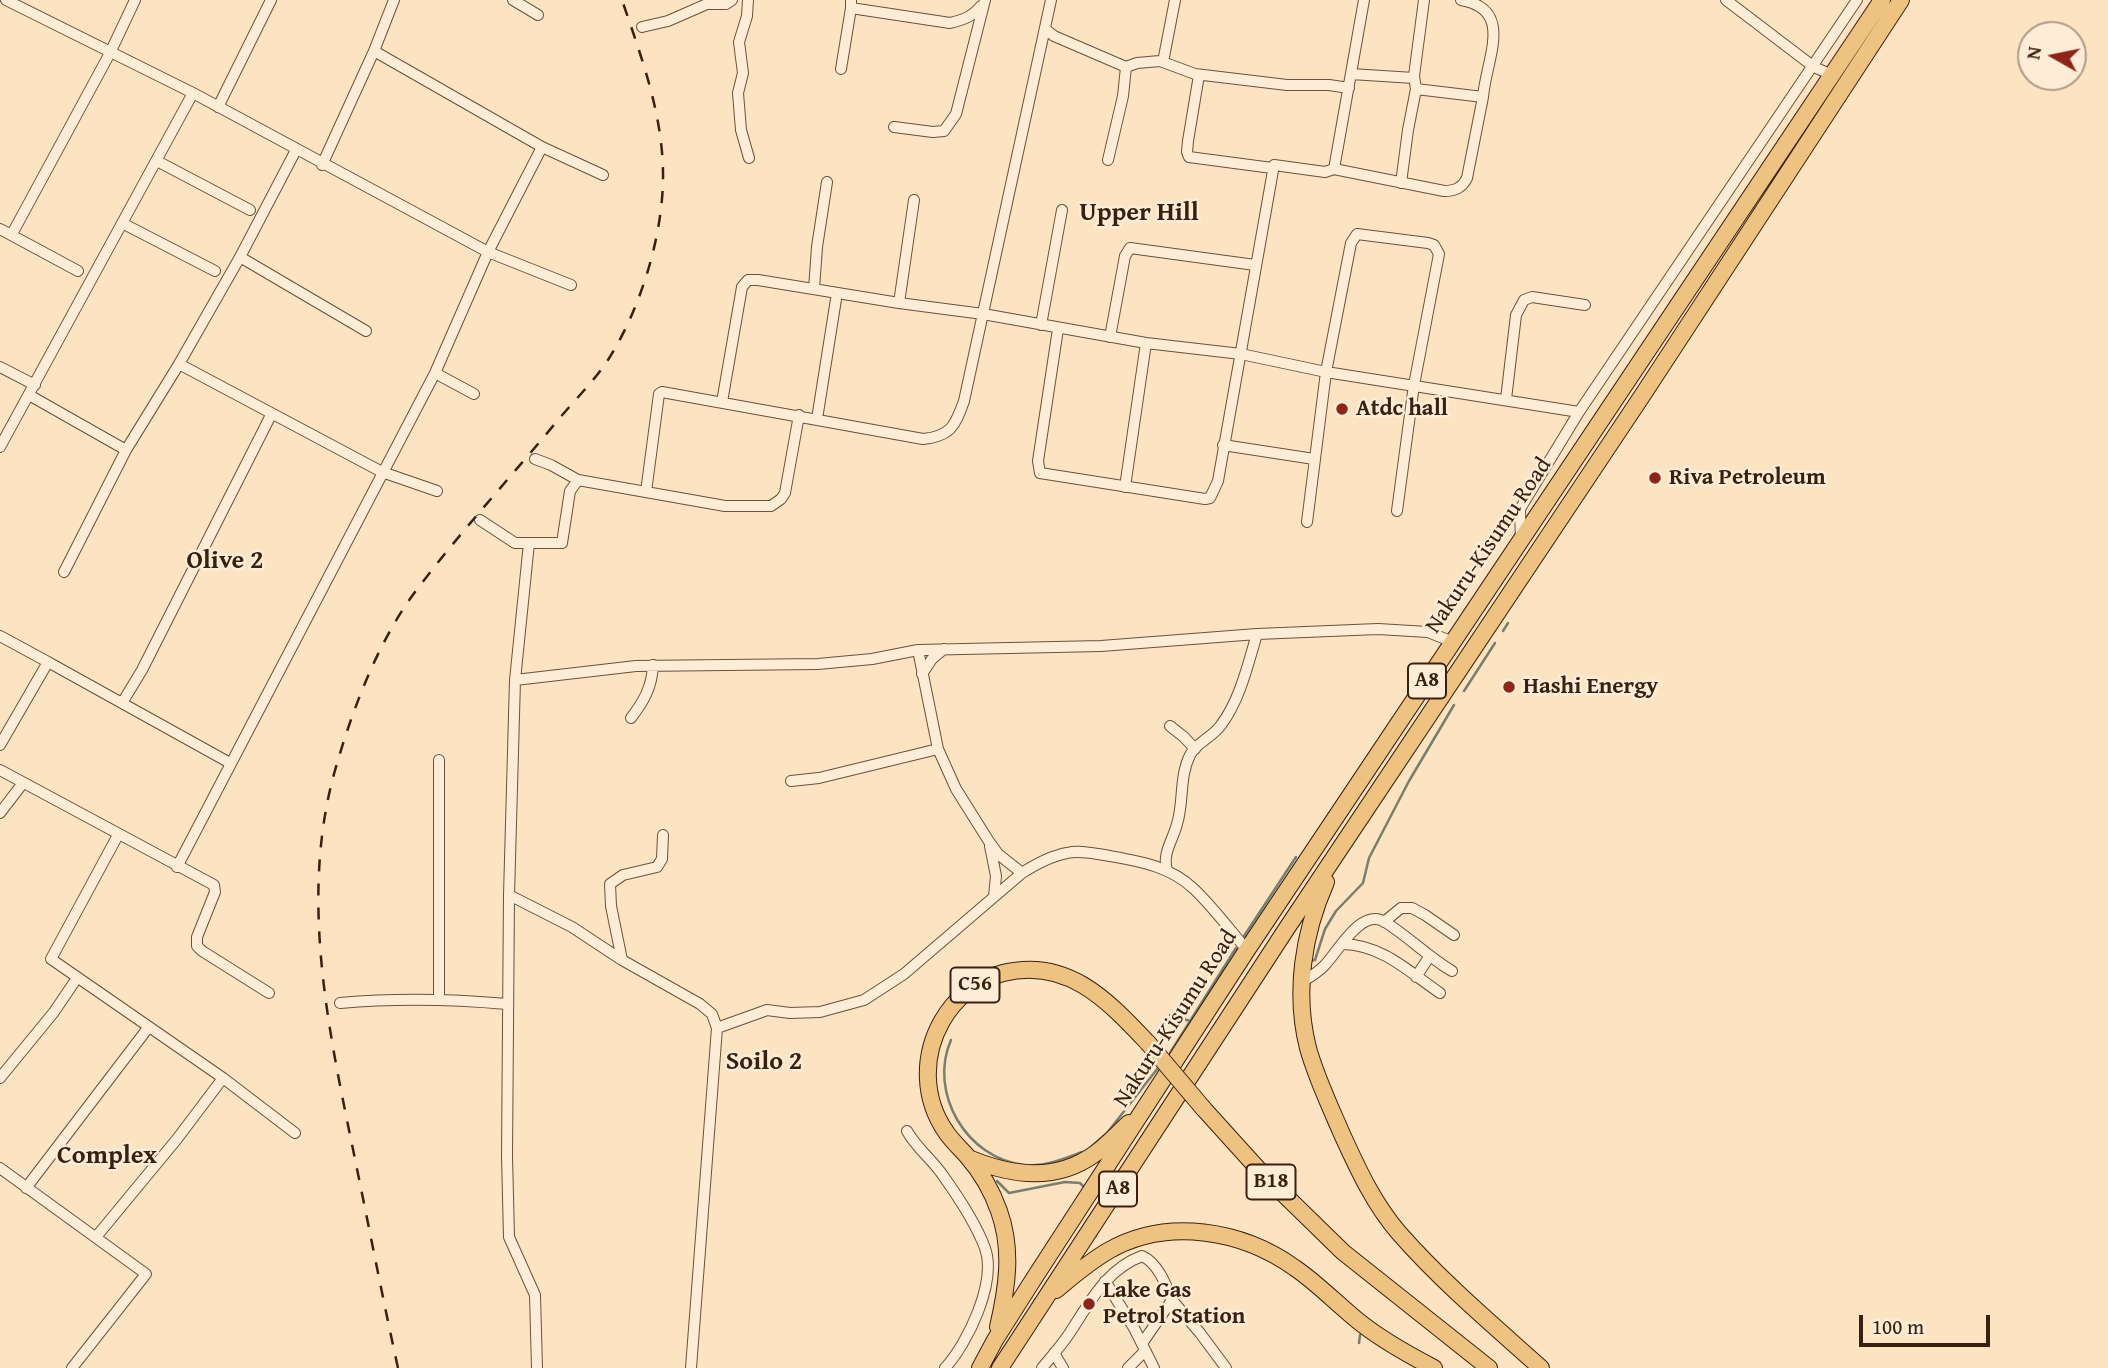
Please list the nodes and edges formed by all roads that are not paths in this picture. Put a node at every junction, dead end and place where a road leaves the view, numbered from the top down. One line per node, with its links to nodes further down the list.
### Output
1 (135, 0): 22 (street)
2 (271, 0): 34 (street)
3 (394, 0): 21 (street)
4 (513, 0): 18 (street)
5 (732, 0): 19 (street)
6 (748, 0): 38 (street)
7 (1051, 0): 20 (street)
8 (1175, 0): 23 (street)
9 (1364, 0): 27 (street)
10 (1424, 0): 30 (street)
11 (1461, 0): 33 (street)
12 (1726, 0): 25 (street)
13 (1857, 0): 25 (street)
14 (1882, 0): 29 (highway, Nakuru-Kisumu Road / A8)
15 (1902, 0): 126 (highway, Nakuru-Kisumu Road / A8)
16 (3, 1): 22 (street)
17 (851, 4): 26 (street); 35 (street)
18 (538, 15)
19 (642, 27)
20 (1045, 30): 24 (street); 65 (street)
21 (374, 51): 36 (street); 41 (street)
22 (110, 53): 32 (street); 52 (street)
23 (1163, 61): 24 (street); 28 (street)
24 (1126, 66): 39 (street)
25 (1814, 67): 29 (street); 55 (street)
26 (841, 69)
27 (1351, 74): 30 (street); 31 (street)
28 (1199, 75): 31 (street); 42 (street)
29 (1832, 75): 59 (highway, Nakuru-Kisumu Road / A8)
30 (1415, 84): 33 (street); 46 (street)
31 (1349, 89): 43 (street)
32 (193, 93): 34 (street); 40 (street)
33 (1483, 96): 46 (street)
34 (218, 107): 37 (street)
35 (894, 127)
36 (542, 147): 44 (street); 53 (street)
37 (296, 150): 41 (street); 54 (street)
38 (749, 158)
39 (1108, 160)
40 (157, 161): 48 (street); 50 (street)
41 (322, 164): 53 (street)
42 (1272, 169): 43 (street); 56 (street)
43 (1334, 169): 46 (street)
44 (603, 175)
45 (827, 182): 61 (street)
46 (1401, 183)
47 (914, 200): 63 (street)
48 (250, 210)
49 (1062, 210): 66 (street)
50 (122, 223): 58 (street); 76 (street)
51 (0, 229): 52 (street)
52 (12, 234): 57 (street)
53 (488, 252): 60 (street); 75 (street)
54 (240, 257): 68 (street); 72 (street)
55 (1681, 259): 59 (street); 82 (street)
56 (1255, 265): 69 (street); 71 (street)
57 (78, 271)
58 (215, 271)
59 (1699, 274): 99 (highway, Nakuru-Kisumu Road / A8)
60 (570, 285)
61 (814, 289): 62 (street); 81 (street)
62 (837, 293): 63 (street); 85 (street)
63 (900, 303): 65 (street)
64 (1585, 305): 80 (street)
65 (983, 314): 66 (street); 85 (street)
66 (1041, 326): 67 (street)
67 (1058, 329): 69 (street); 93 (street)
68 (366, 331)
69 (1110, 337): 70 (street)
70 (1146, 343): 71 (street); 93 (street)
71 (1241, 355): 74 (street); 86 (street)
72 (179, 364): 83 (street); 88 (street)
73 (0, 367): 76 (street)
74 (1326, 372): 77 (street); 77 (street); 89 (street)
75 (435, 373): 78 (street); 91 (street)
76 (35, 384): 79 (street)
77 (1414, 385): 80 (street); 96 (street)
78 (474, 394)
79 (29, 395): 87 (street); 88 (street)
80 (1506, 399): 82 (street)
81 (722, 402): 84 (street); 95 (street)
82 (1579, 412): 99 (street)
83 (271, 415): 91 (street); 111 (street)
84 (799, 415): 85 (street); 95 (street)
85 (817, 419)
86 (1223, 445): 89 (street); 93 (street)
87 (0, 447)
88 (126, 450): 101 (street)
89 (1314, 458): 98 (street)
90 (535, 460): 92 (street)
91 (382, 472): 94 (street); 118 (street)
92 (578, 480): 95 (street); 100 (street)
93 (1125, 487)
94 (437, 491)
95 (646, 492)
96 (1397, 511)
97 (480, 520): 100 (street)
98 (1307, 522)
99 (1521, 541): 104 (highway, Nakuru-Kisumu Road / A8)
100 (529, 544): 110 (street)
101 (64, 572)
102 (1257, 634): 104 (street); 105 (street); 115 (street)
103 (0, 636): 107 (street)
104 (1453, 642): 135 (highway, Nakuru-Kisumu Road / A8)
105 (945, 649): 106 (street); 109 (street)
106 (918, 650): 108 (street); 109 (street)
107 (48, 662): 111 (street); 114 (street)
108 (653, 665): 110 (street); 112 (street)
109 (922, 675): 116 (street)
110 (515, 680): 130 (street)
111 (122, 702): 118 (street)
112 (631, 718)
113 (1170, 726): 115 (street)
114 (0, 745)
115 (1195, 749): 128 (street)
116 (937, 750): 120 (street); 125 (street)
117 (439, 760): 144 (street)
118 (230, 763): 127 (street)
119 (0, 770): 121 (street)
120 (791, 781)
121 (23, 783): 122 (street); 123 (street)
122 (0, 813)
123 (118, 835): 127 (street); 140 (street)
124 (663, 835): 137 (street)
125 (988, 840): 129 (street); 131 (street)
126 (1342, 848): 141 (highway); 162 (highway, Nakuru-Kisumu Road / A8)
127 (177, 867): 142 (street)
128 (1167, 870): 129 (street); 135 (street)
129 (1022, 873): 131 (street)
130 (509, 895): 137 (street); 146 (street)
131 (994, 897): 148 (street)
132 (1384, 922): 133 (street); 134 (street); 136 (street)
133 (1454, 936)
134 (1343, 944): 139 (street); 141 (street)
135 (1247, 950): 152 (highway, Nakuru-Kisumu Road / A8)
136 (1429, 957): 138 (street); 139 (street)
137 (622, 960): 148 (street)
138 (1452, 971)
139 (1416, 977): 143 (street)
140 (76, 978): 147 (street); 150 (street)
141 (1301, 982): 182 (highway)
142 (269, 993)
143 (1440, 993)
144 (439, 999): 145 (street); 146 (street)
145 (340, 1003)
146 (507, 1004): 168 (street)
147 (148, 1028): 151 (street); 157 (street)
148 (717, 1028): 169 (street)
149 (1148, 1043): 155 (highway, C56); 159 (highway, B18, bridge)
150 (0, 1078)
151 (223, 1078): 154 (street); 158 (street)
152 (1142, 1114): 155 (highway); 163 (highway, Nakuru-Kisumu Road / A8)
153 (907, 1131): 170 (street)
154 (295, 1133)
155 (968, 1158): 163 (highway)
156 (0, 1168): 157 (street)
157 (26, 1188): 158 (street)
158 (96, 1237): 167 (street)
159 (1343, 1252): 165 (highway, B18); 179 (highway, B18)
160 (1105, 1281): 161 (street); 164 (street); 166 (street)
161 (1172, 1300): 164 (street); 177 (street)
162 (1042, 1301): 172 (highway, Nakuru-Kisumu Road / A8); 178 (highway)
163 (995, 1340): 171 (highway, Nakuru-Kisumu Road / A8)
164 (1144, 1347): 175 (street); 176 (street)
165 (1463, 1348): 180 (highway, B18); 181 (highway)
166 (1054, 1353): 173 (street); 174 (street)
167 (72, 1368)
168 (537, 1368)
169 (691, 1368)
170 (945, 1368)
171 (980, 1368)
172 (1000, 1368)
173 (1042, 1368)
174 (1063, 1368)
175 (1128, 1368)
176 (1154, 1368)
177 (1226, 1368)
178 (1434, 1368)
179 (1471, 1368)
180 (1489, 1368)
181 (1501, 1368)
182 (1541, 1368)

